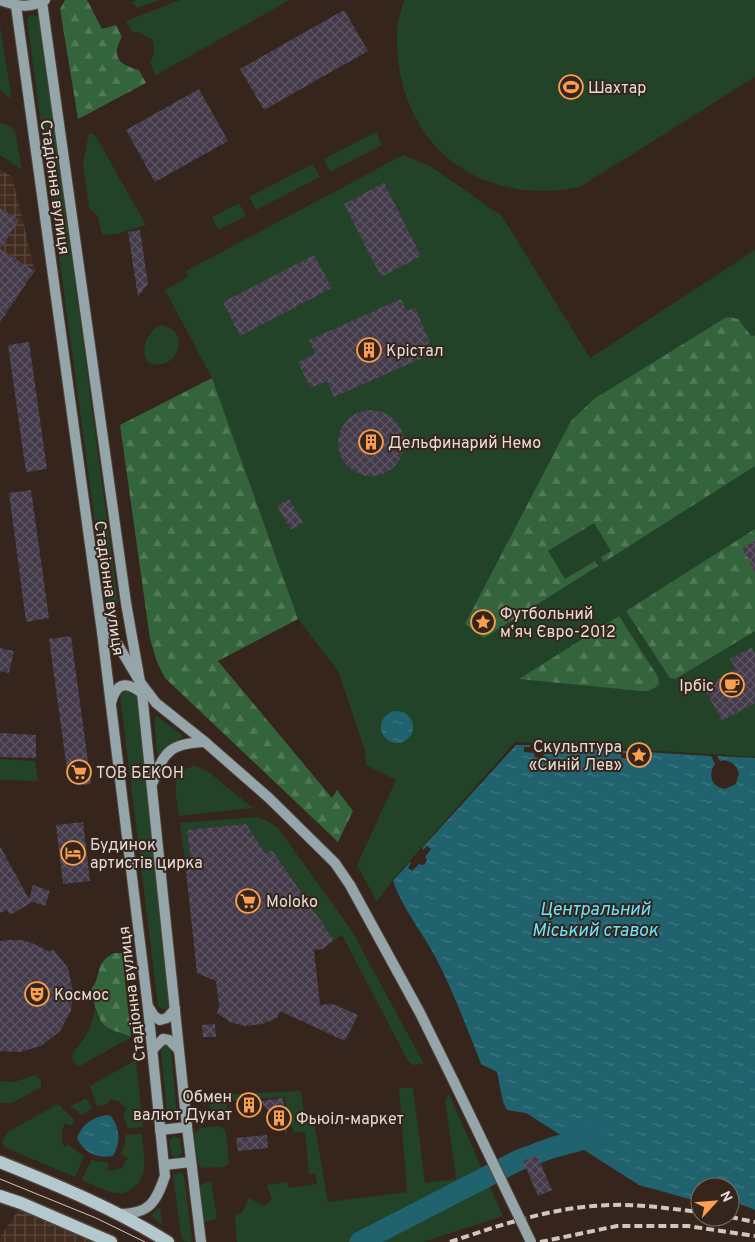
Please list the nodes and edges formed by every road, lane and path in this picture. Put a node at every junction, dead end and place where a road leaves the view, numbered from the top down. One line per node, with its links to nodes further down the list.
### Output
1 (0, 0): 3 (street, Стадіонна вулиця)
2 (44, 1): 3 (street, Стадіонна вулиця); 5 (street, Стадіонна вулиця)
3 (16, 6): 4 (street, Стадіонна вулиця)
4 (99, 612): 5 (street); 6 (street, Стадіонна вулиця)
5 (141, 687): 6 (street); 7 (street); 8 (street, Стадіонна вулиця)
6 (110, 706): 9 (street, Стадіонна вулиця)
7 (205, 742): 8 (street); 23 (street, bridge)
8 (152, 785): 10 (street, Стадіонна вулиця)
9 (148, 1008): 10 (street); 11 (street, Стадіонна вулиця)
10 (175, 1009): 12 (street, Стадіонна вулиця)
11 (153, 1049): 12 (street); 14 (street, Стадіонна вулиця)
12 (179, 1050): 13 (street, Стадіонна вулиця)
13 (187, 1127): 14 (street); 16 (street, Стадіонна вулиця)
14 (160, 1130): 17 (street, Стадіонна вулиця)
15 (0, 1162): 19 (main road)
16 (191, 1162): 17 (street); 22 (street, Стадіонна вулиця)
17 (165, 1170): 19 (street)
18 (0, 1196): 20 (main road)
19 (118, 1214): 21 (main road)
20 (110, 1242)
21 (168, 1242)
22 (201, 1242)
23 (531, 1242)

